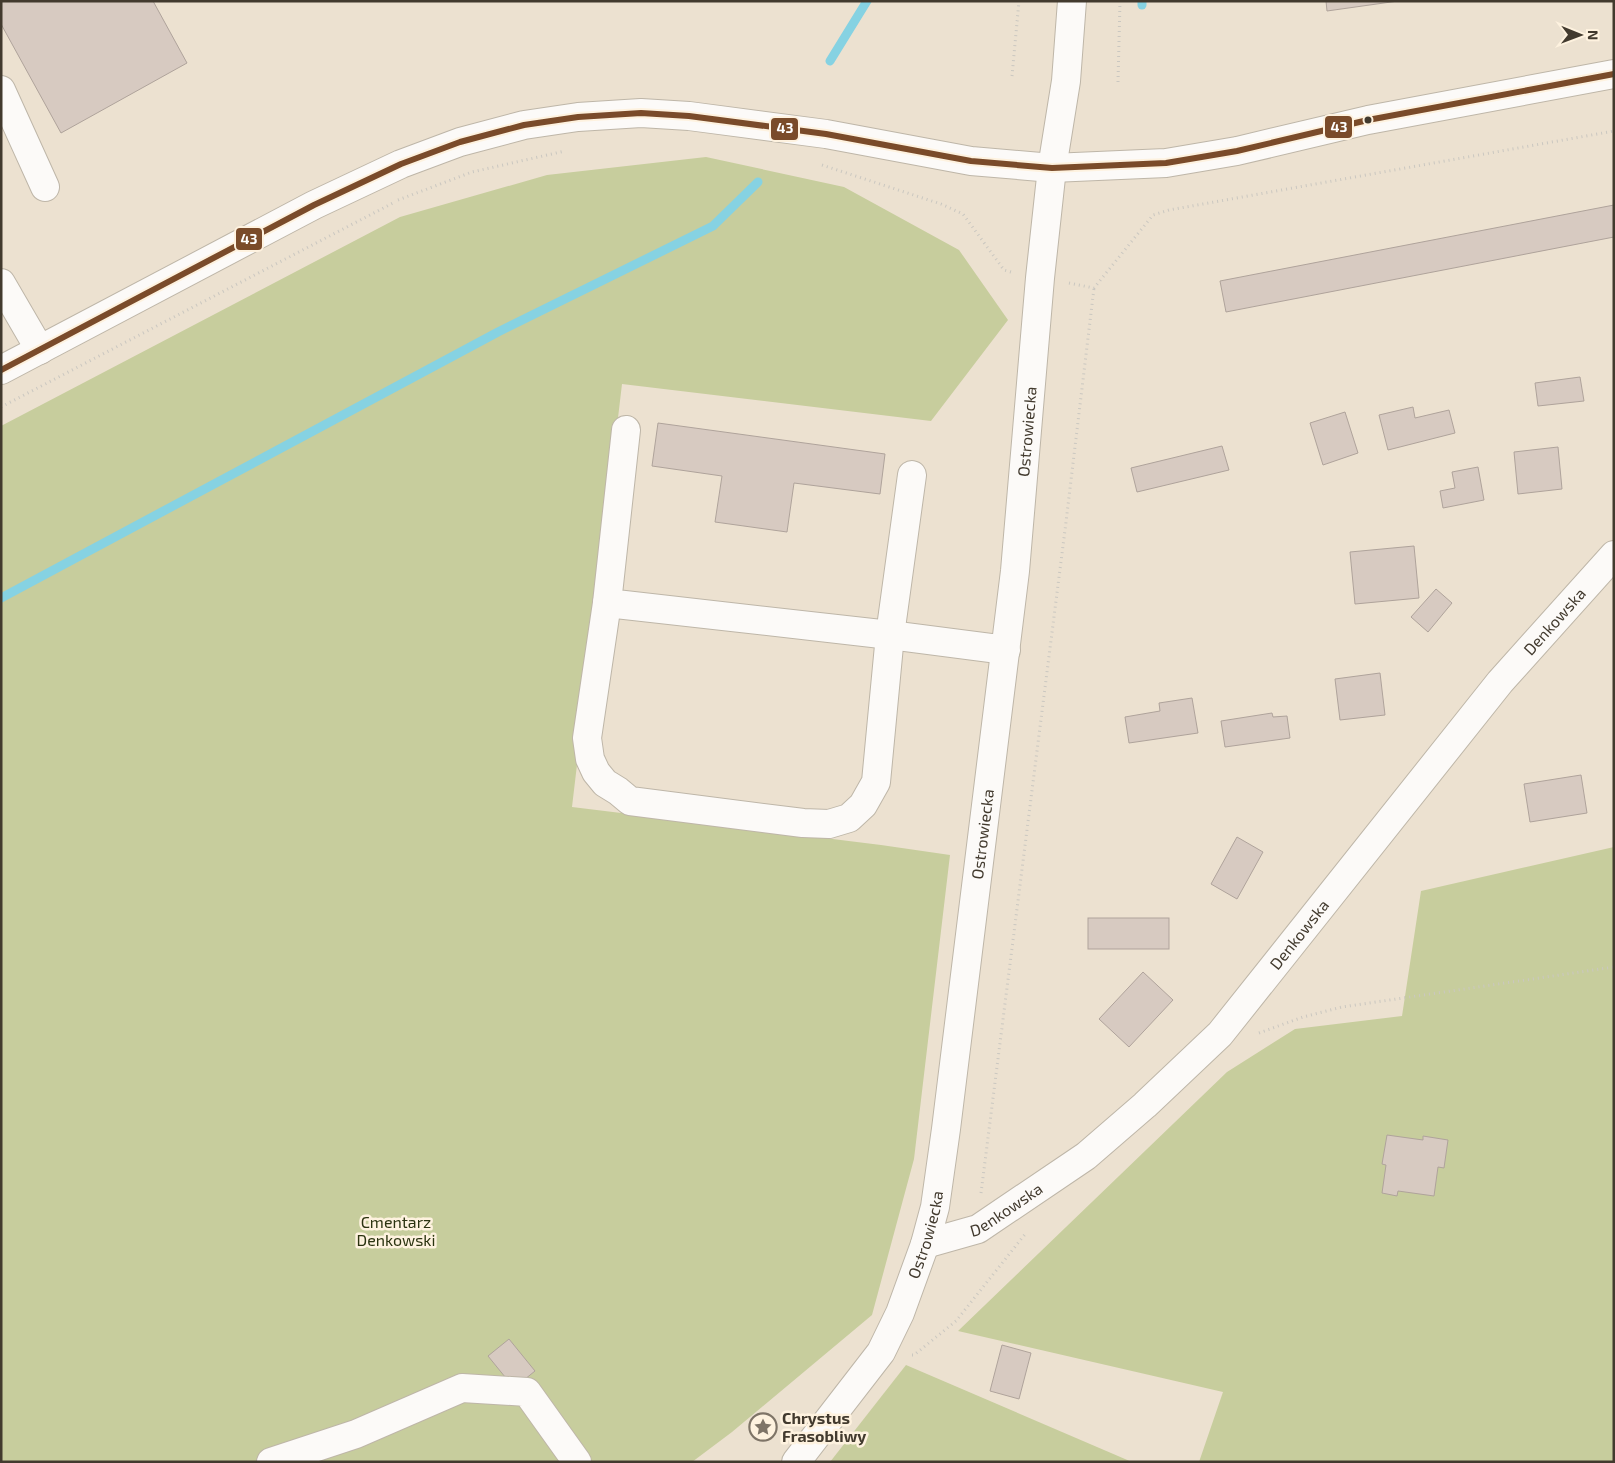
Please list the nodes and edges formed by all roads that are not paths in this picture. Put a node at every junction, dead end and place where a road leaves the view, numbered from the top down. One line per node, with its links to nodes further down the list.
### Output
1 (1072, 1): 4 (street, Ostrowiecka)
2 (1614, 74): 4 (street)
3 (1, 90): 5 (street)
4 (1052, 168): 7 (street); 14 (street, Ostrowiecka)
5 (45, 188)
6 (1, 283): 7 (street)
7 (40, 350): 8 (street)
8 (1, 370)
9 (626, 430): 12 (street)
10 (912, 475): 13 (street)
11 (1614, 555): 15 (street, Denkowska)
12 (607, 603): 13 (street); 13 (street)
13 (890, 635): 14 (street)
14 (1006, 650): 15 (street, Ostrowiecka)
15 (924, 1244): 18 (street, Ostrowiecka)
16 (271, 1462): 17 (street)
17 (577, 1462)
18 (796, 1462)

